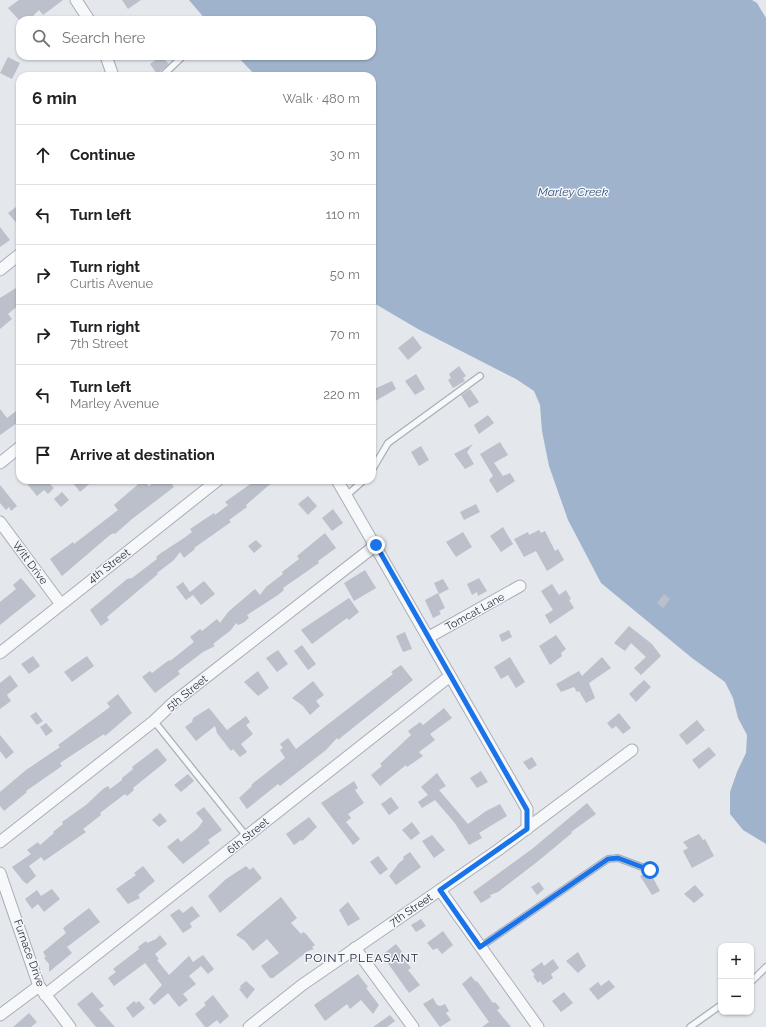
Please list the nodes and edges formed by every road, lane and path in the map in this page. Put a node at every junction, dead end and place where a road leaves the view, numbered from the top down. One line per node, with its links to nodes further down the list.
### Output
1 (76, 0): 2 (street)
2 (86, 16)
3 (107, 60): 5 (street)
4 (179, 60): 6 (lane)
5 (112, 72)
6 (166, 72)
7 (16, 257): 8 (street)
8 (0, 270)
9 (480, 376): 12 (lane)
10 (16, 450): 11 (street)
11 (0, 463)
12 (376, 463)
13 (213, 484): 20 (street, 4th Street)
14 (339, 484): 16 (street)
15 (360, 484): 16 (lane)
16 (346, 496): 18 (street)
17 (0, 522): 20 (street, Witt Drive)
18 (376, 545): 21 (street); 24 (street, 5th Street)
19 (520, 586): 21 (street, Tomcat Lane)
20 (60, 603): 22 (street, 4th Street)
21 (429, 637): 23 (street)
22 (0, 653)
23 (450, 676): 26 (street); 27 (street, 6th Street)
24 (154, 721): 27 (lane); 28 (street, 5th Street)
25 (632, 750): 26 (street, 7th Street)
26 (527, 829): 31 (street, 7th Street)
27 (247, 837): 36 (street, 6th Street)
28 (0, 842)
29 (650, 870): 32 (lane)
30 (0, 873): 36 (street, Furnace Drive)
31 (440, 890): 32 (street); 33 (street, 7th Street)
32 (480, 947): 42 (street)
33 (356, 948): 40 (street, 7th Street); 41 (street)
34 (766, 966): 35 (lane)
35 (754, 979)
36 (42, 990): 38 (street, 6th Street); 39 (street, Furnace Drive)
37 (718, 1006): 43 (lane)
38 (0, 1015)
39 (70, 1027)
40 (249, 1027)
41 (413, 1027)
42 (538, 1027)
43 (690, 1027)

